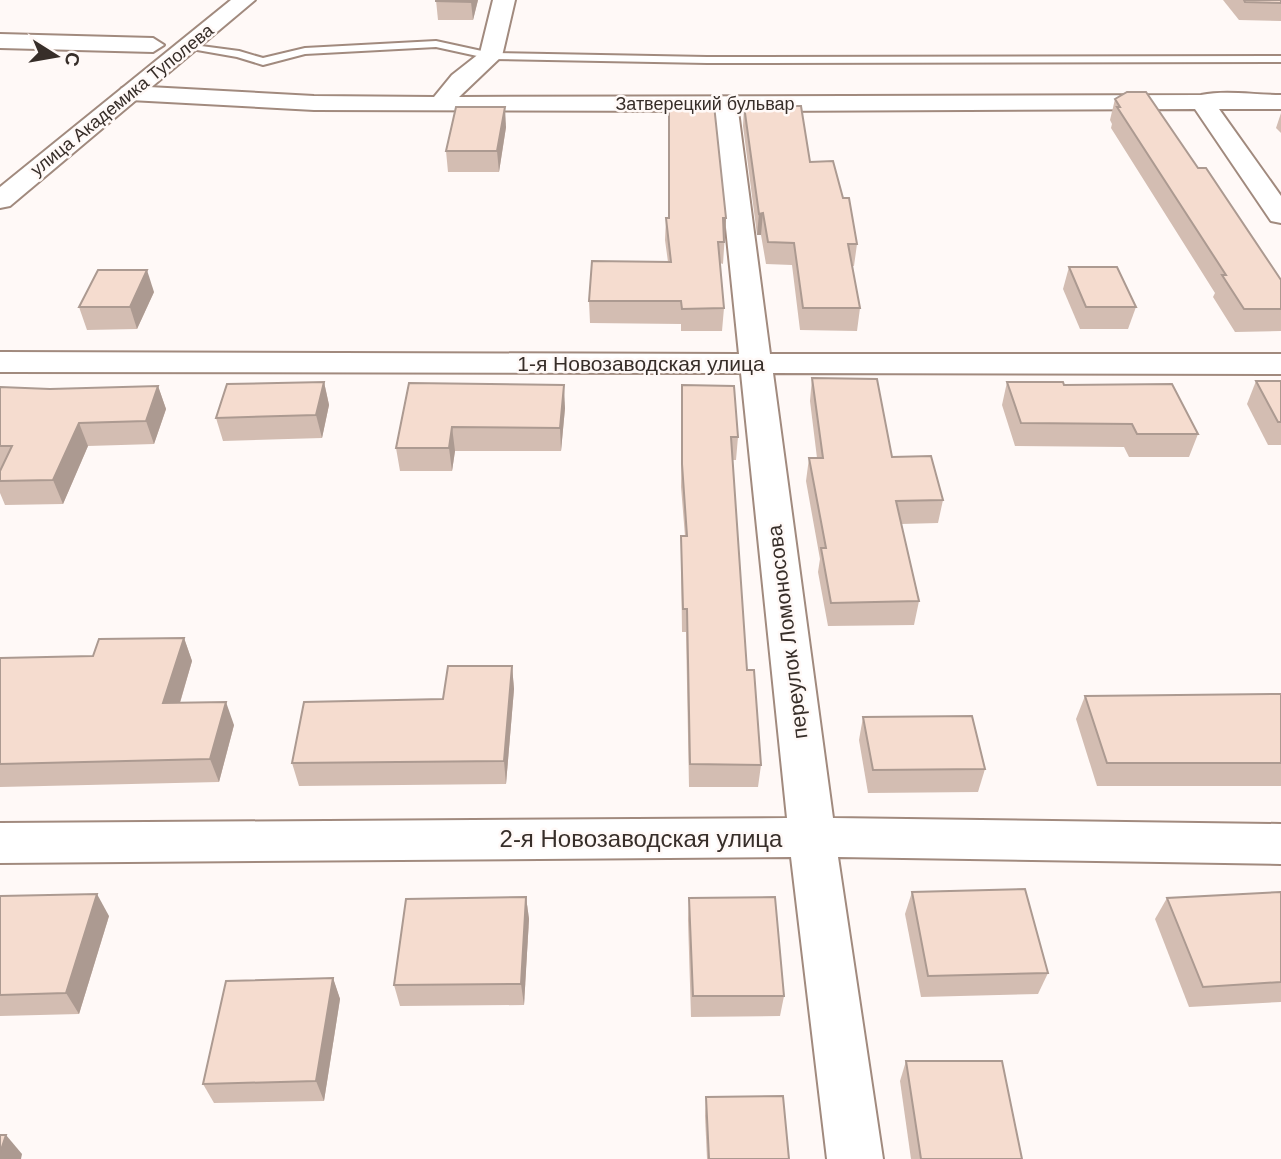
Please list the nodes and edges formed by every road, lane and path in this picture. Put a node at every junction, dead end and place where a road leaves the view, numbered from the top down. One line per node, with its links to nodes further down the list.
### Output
1 (244, 0): 3 (street, улица Академика Туполева)
2 (505, 0): 6 (street)
3 (179, 38): 5 (street, улица Академика Туполева); 6 (lane); 8 (street, улица Академика Туполева)
4 (0, 41): 5 (street)
5 (153, 45): 8 (street, улица Академика Туполева)
6 (491, 56): 7 (lane); 12 (street)
7 (1281, 59)
8 (121, 77): 12 (street, Затверецкий бульвар); 14 (street, улица Академика Туполева)
9 (1281, 87): 10 (street)
10 (1202, 102): 11 (street, Затверецкий бульвар); 13 (street, Затверецкий бульвар); 15 (street)
11 (1281, 102)
12 (441, 104): 13 (street, Затверецкий бульвар)
13 (724, 104): 17 (street, переулок Ломоносова)
14 (0, 201)
15 (1281, 215)
16 (0, 362): 17 (street, 1-я Новозаводская улица)
17 (755, 363): 18 (street, 1-я Новозаводская улица); 19 (street, переулок Ломоносова)
18 (1281, 364)
19 (812, 837): 20 (street, 2-я Новозаводская улица); 21 (street, 2-я Новозаводская улица); 22 (street, переулок Ломоносова)
20 (0, 843)
21 (1281, 844)
22 (855, 1159)

